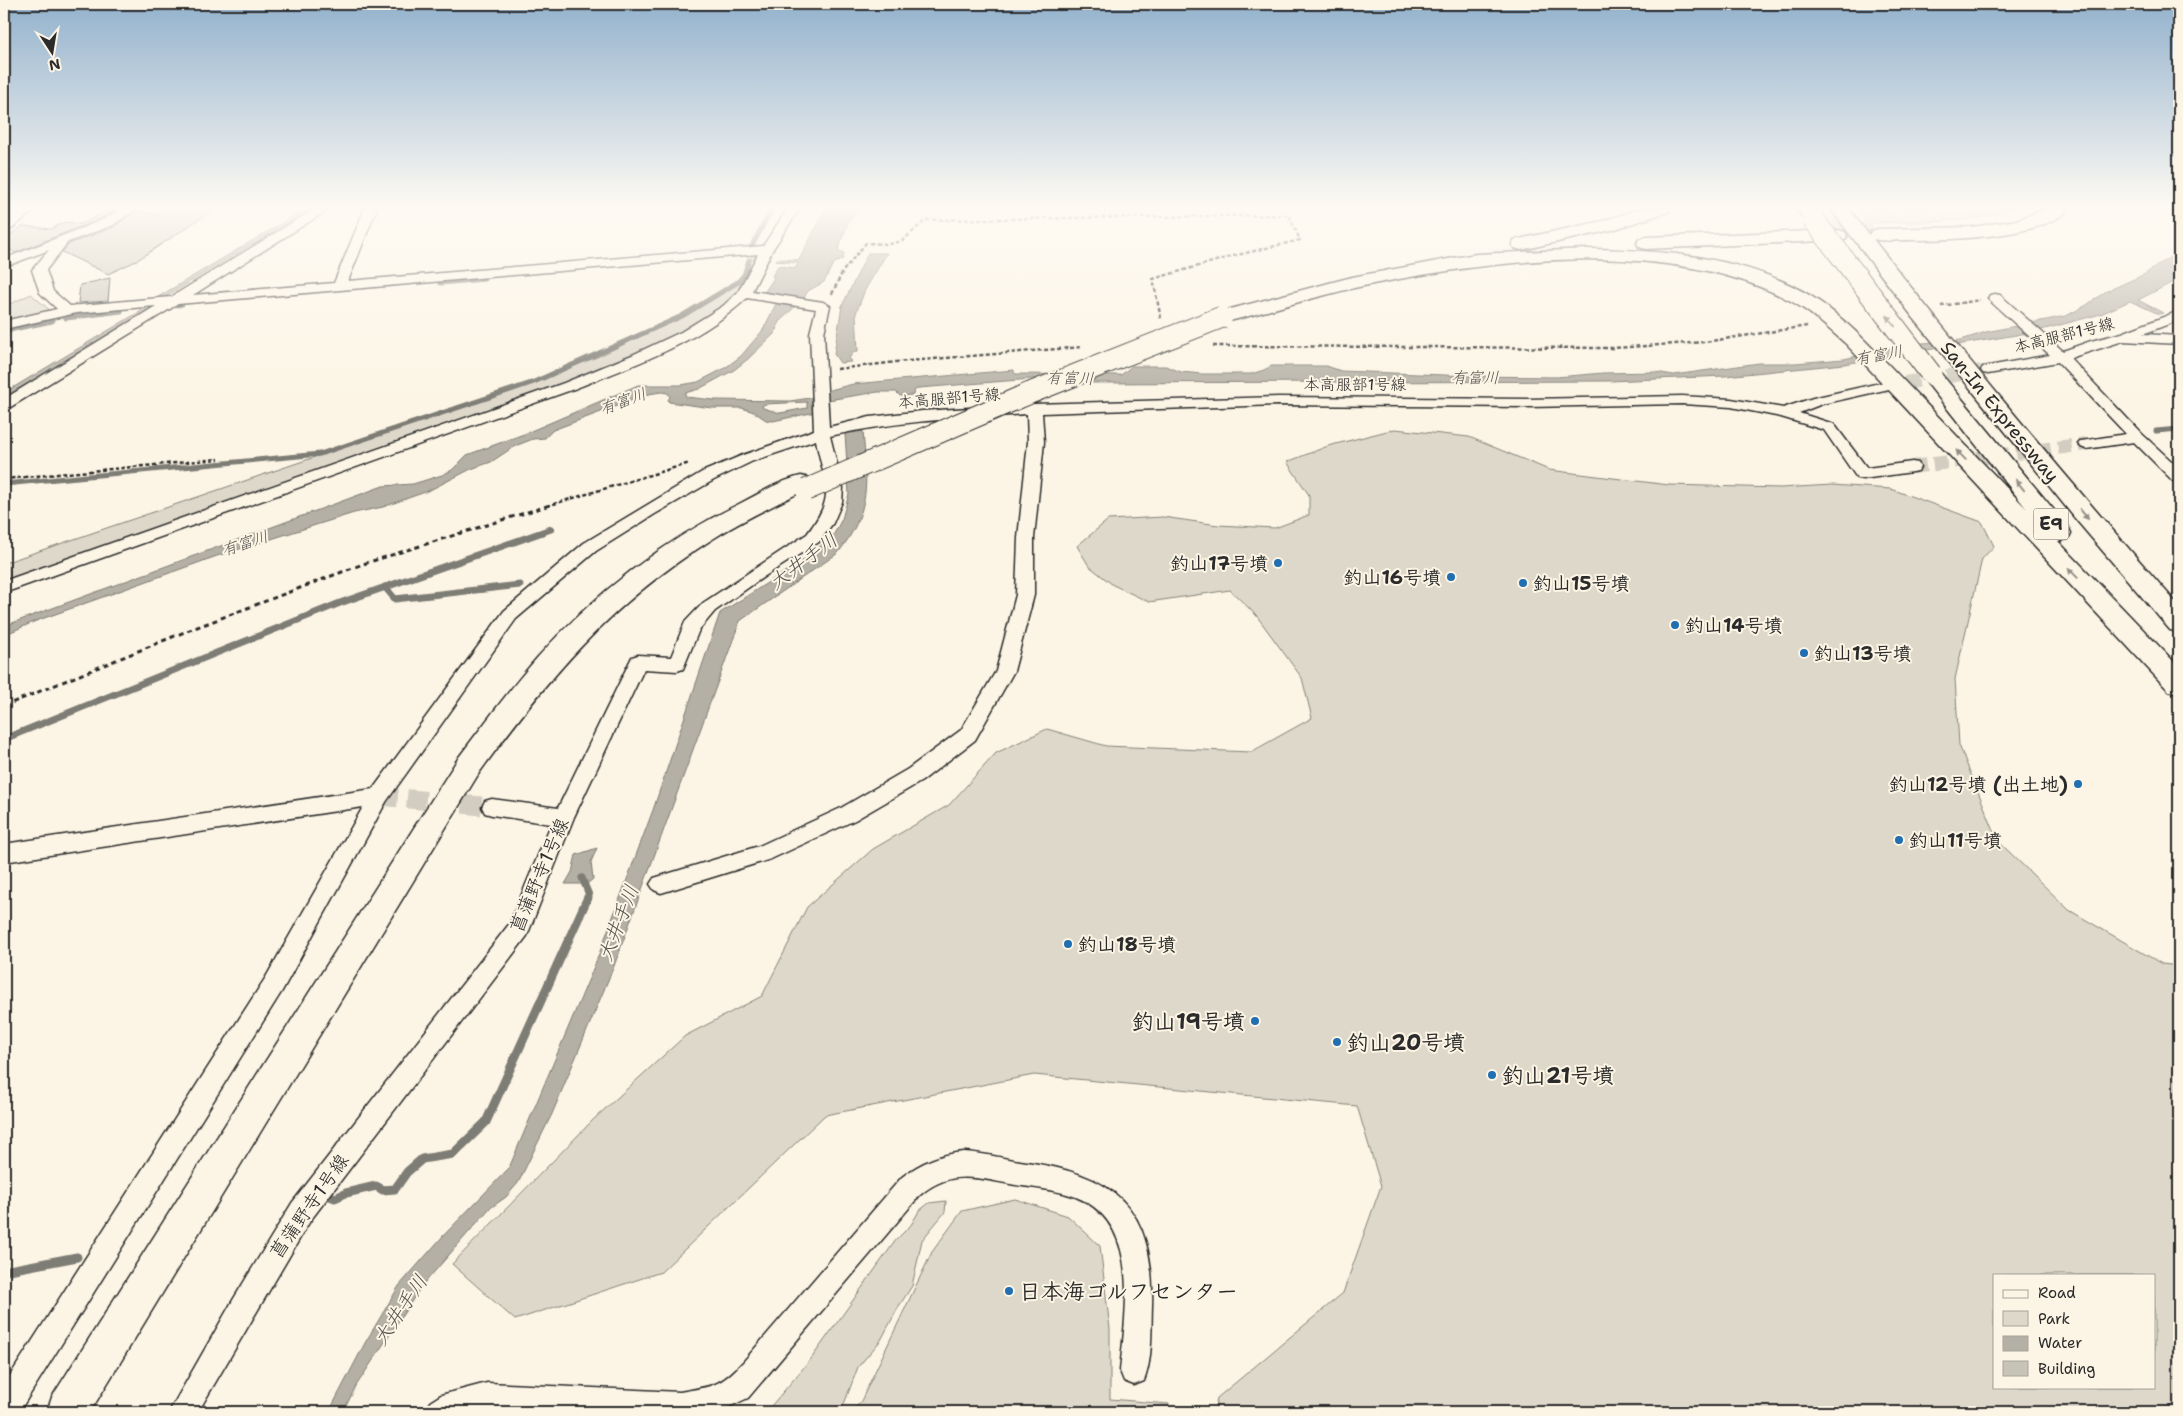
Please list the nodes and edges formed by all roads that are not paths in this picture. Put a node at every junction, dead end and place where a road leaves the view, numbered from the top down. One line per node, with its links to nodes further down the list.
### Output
1 (40, 274): 16 (street)
2 (217, 274): 14 (street)
3 (344, 274): 11 (street)
4 (470, 274): 11 (street)
5 (757, 274): 12 (street)
6 (1369, 274): 17 (main road)
7 (1397, 274): 17 (main road)
8 (1740, 274): 25 (main road)
9 (1855, 274): 37 (main road, San-In Expressway / E9, one-way to 9, bridge)
10 (1892, 274): 36 (main road, San-In Expressway / E9, one-way to 36)
11 (340, 285): 14 (street)
12 (748, 295): 15 (street); 35 (street)
13 (1995, 298): 22 (street)
14 (177, 299): 16 (street); 26 (street)
15 (817, 304): 24 (street)
16 (67, 311): 19 (street)
17 (1218, 315): 34 (main road, bridge)
18 (2179, 315): 20 (street)
19 (4, 325)
20 (2122, 337): 21 (street, 本高服部1号線); 22 (street, 本高服部1号線)
21 (2179, 340)
22 (2061, 357): 23 (street, 本高服部1号線); 30 (street)
23 (1988, 370)
24 (819, 380): 29 (street)
25 (1888, 383): 28 (street, 本高服部1号線); 38 (main road, one-way to 25)
26 (4, 405)
27 (1034, 408): 28 (street, 本高服部1号線); 29 (street, 本高服部1号線); 43 (street)
28 (1784, 413): 32 (street)
29 (822, 429): 39 (street, 本高服部1号線); 41 (street, 菖蒲野寺1号線)
30 (2137, 437): 31 (street); 33 (street)
31 (2086, 444)
32 (1912, 468)
33 (2179, 477)
34 (803, 487): 46 (main road); 47 (main road)
35 (4, 587)
36 (2179, 623)
37 (2179, 666)
38 (2179, 684)
39 (379, 796): 42 (street); 45 (street, 本高服部1号線)
40 (492, 807): 41 (street)
41 (564, 817): 48 (street, 菖蒲野寺1号線)
42 (4, 853)
43 (661, 884)
44 (1134, 1371): 49 (street)
45 (4, 1410)
46 (67, 1412)
47 (87, 1412)
48 (183, 1412)
49 (440, 1412)

